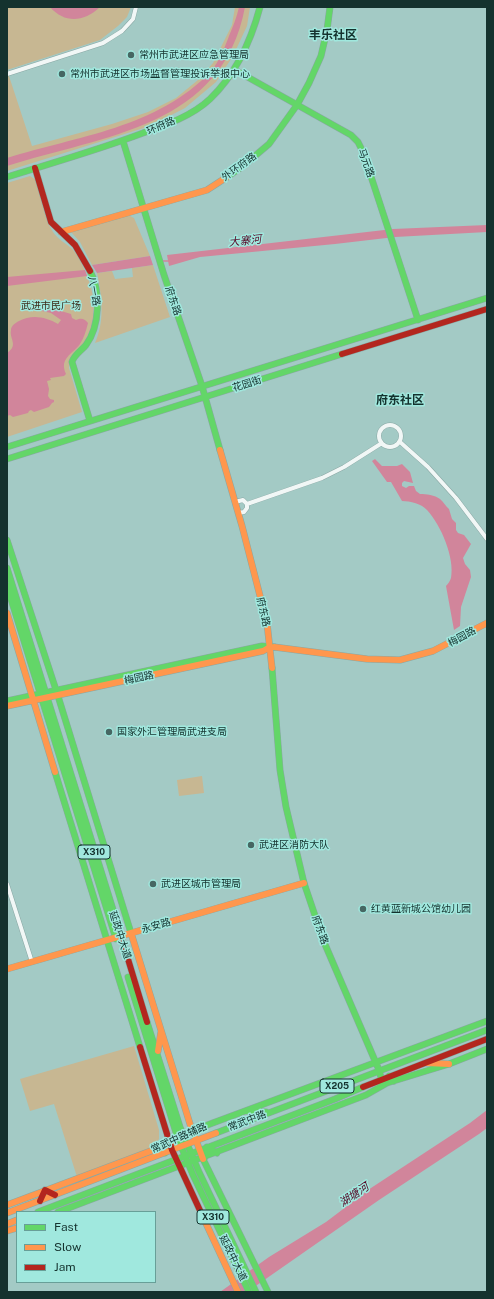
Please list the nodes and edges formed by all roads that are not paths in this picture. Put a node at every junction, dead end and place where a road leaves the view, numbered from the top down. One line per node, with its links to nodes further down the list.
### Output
1 (136, 7): 5 (street)
2 (260, 7): 4 (street, 环府路)
3 (330, 7): 6 (street, 外环府路)
4 (235, 70): 6 (street, 马元路); 7 (street, 环府路)
5 (7, 74)
6 (297, 105): 10 (street, 外环府路); 14 (street, 马元路)
7 (122, 141): 8 (street, 环府路); 10 (street, 府东路)
8 (35, 168): 9 (street, 环府路); 11 (street, 八一路)
9 (7, 177)
10 (144, 208): 11 (street, 外环府路); 15 (street, 府东路)
11 (61, 232): 17 (street, 八一路)
12 (487, 298): 14 (street, 花园街)
13 (487, 309): 16 (street, 花园街)
14 (418, 320): 15 (street, 花园街)
15 (202, 386): 16 (street, 府东路); 17 (street, 花园街)
16 (206, 398): 21 (street, 花园街); 22 (street, 府东路)
17 (90, 421): 20 (street, 花园街)
18 (400, 442): 19 (street); 19 (street); 25 (street)
19 (382, 443): 23 (street)
20 (7, 447)
21 (7, 459)
22 (235, 502): 23 (street); 24 (street, 府东路)
23 (247, 504): 24 (street)
24 (238, 512): 31 (street, 府东路)
25 (487, 539)
26 (7, 540): 32 (street)
27 (7, 568): 33 (street, 延政中大道 / X310)
28 (7, 586): 33 (street, 延政中大道 / X310)
29 (7, 613): 34 (street)
30 (487, 623): 31 (street, 梅园路)
31 (270, 647): 32 (street, 梅园路); 37 (street, 府东路)
32 (58, 693): 33 (street, 梅园路); 39 (street)
33 (44, 696): 34 (street, 梅园路); 40 (street, 延政中大道 / X310)
34 (33, 698): 35 (street, 梅园路); 36 (street, 梅园路); 41 (street)
35 (7, 701)
36 (7, 706)
37 (304, 883): 39 (street, 永安路); 51 (street, 府东路)
38 (7, 884): 42 (street)
39 (131, 934): 40 (street, 永安路); 46 (street)
40 (118, 938): 41 (street, 永安路); 49 (street, 延政中大道 / X310); 59 (street, 延政中大道 / X310)
41 (106, 941): 42 (street, 永安路); 62 (street)
42 (32, 962): 43 (street, 永安路)
43 (7, 969)
44 (487, 1022): 51 (street, 常武中路辅路)
45 (487, 1030): 53 (street, 常武中路 / X205)
46 (161, 1032): 49 (street); 58 (street)
47 (487, 1039): 50 (street, 常武中路 / X205)
48 (487, 1049): 52 (street)
49 (157, 1054): 59 (street, 延政中大道 / X310)
50 (425, 1062): 52 (street); 54 (street, 常武中路 / X205)
51 (376, 1063): 53 (street, 府东路); 56 (street, 常武中路辅路)
52 (449, 1064): 54 (street)
53 (379, 1070): 55 (street, 府东路); 57 (street, 常武中路 / X205)
54 (392, 1078): 55 (street, 常武中路 / X205)
55 (384, 1082): 63 (street, 常武中路 / X205); 66 (street)
56 (246, 1111): 57 (street); 58 (street, 常武中路辅路)
57 (270, 1112): 60 (street, 常武中路 / X205)
58 (192, 1131): 59 (street, 常武中路辅路); 60 (street)
59 (181, 1138): 61 (street, 延政中大道 / X310); 62 (street, 常武中路辅路)
60 (196, 1140): 61 (street, 常武中路 / X205); 65 (street)
61 (184, 1145): 62 (street, 常武中路 / X205); 69 (street, 延政中大道 / X310)
62 (170, 1146): 64 (street, 常武中路辅路); 67 (street, 常武中路 / X205); 70 (street)
63 (207, 1147): 65 (street, 常武中路 / X205); 66 (street); 68 (street)
64 (156, 1149): 67 (street); 72 (street, 常武中路辅路)
65 (200, 1150): 68 (street); 69 (street, 常武中路 / X205)
66 (217, 1152): 68 (street)
67 (165, 1153): 73 (street, 常武中路 / X205)
68 (204, 1157): 69 (street); 80 (street)
69 (190, 1159): 70 (street, 常武中路 / X205); 71 (street); 79 (street, 延政中大道 / X310)
70 (176, 1160): 71 (street); 76 (street, 常武中路 / X205)
71 (179, 1167): 77 (street); 81 (street)
72 (45, 1190): 73 (street); 74 (street); 75 (street, 常武中路辅路)
73 (55, 1195): 74 (street, 常武中路 / X205)
74 (40, 1201): 78 (street, 常武中路 / X205)
75 (7, 1204)
76 (51, 1209)
77 (61, 1211)
78 (7, 1213)
79 (242, 1270): 82 (street, 延政中大道 / X310); 83 (street, 延政中大道 / X310)
80 (267, 1289)
81 (238, 1292)
82 (249, 1292)
83 (256, 1292)

